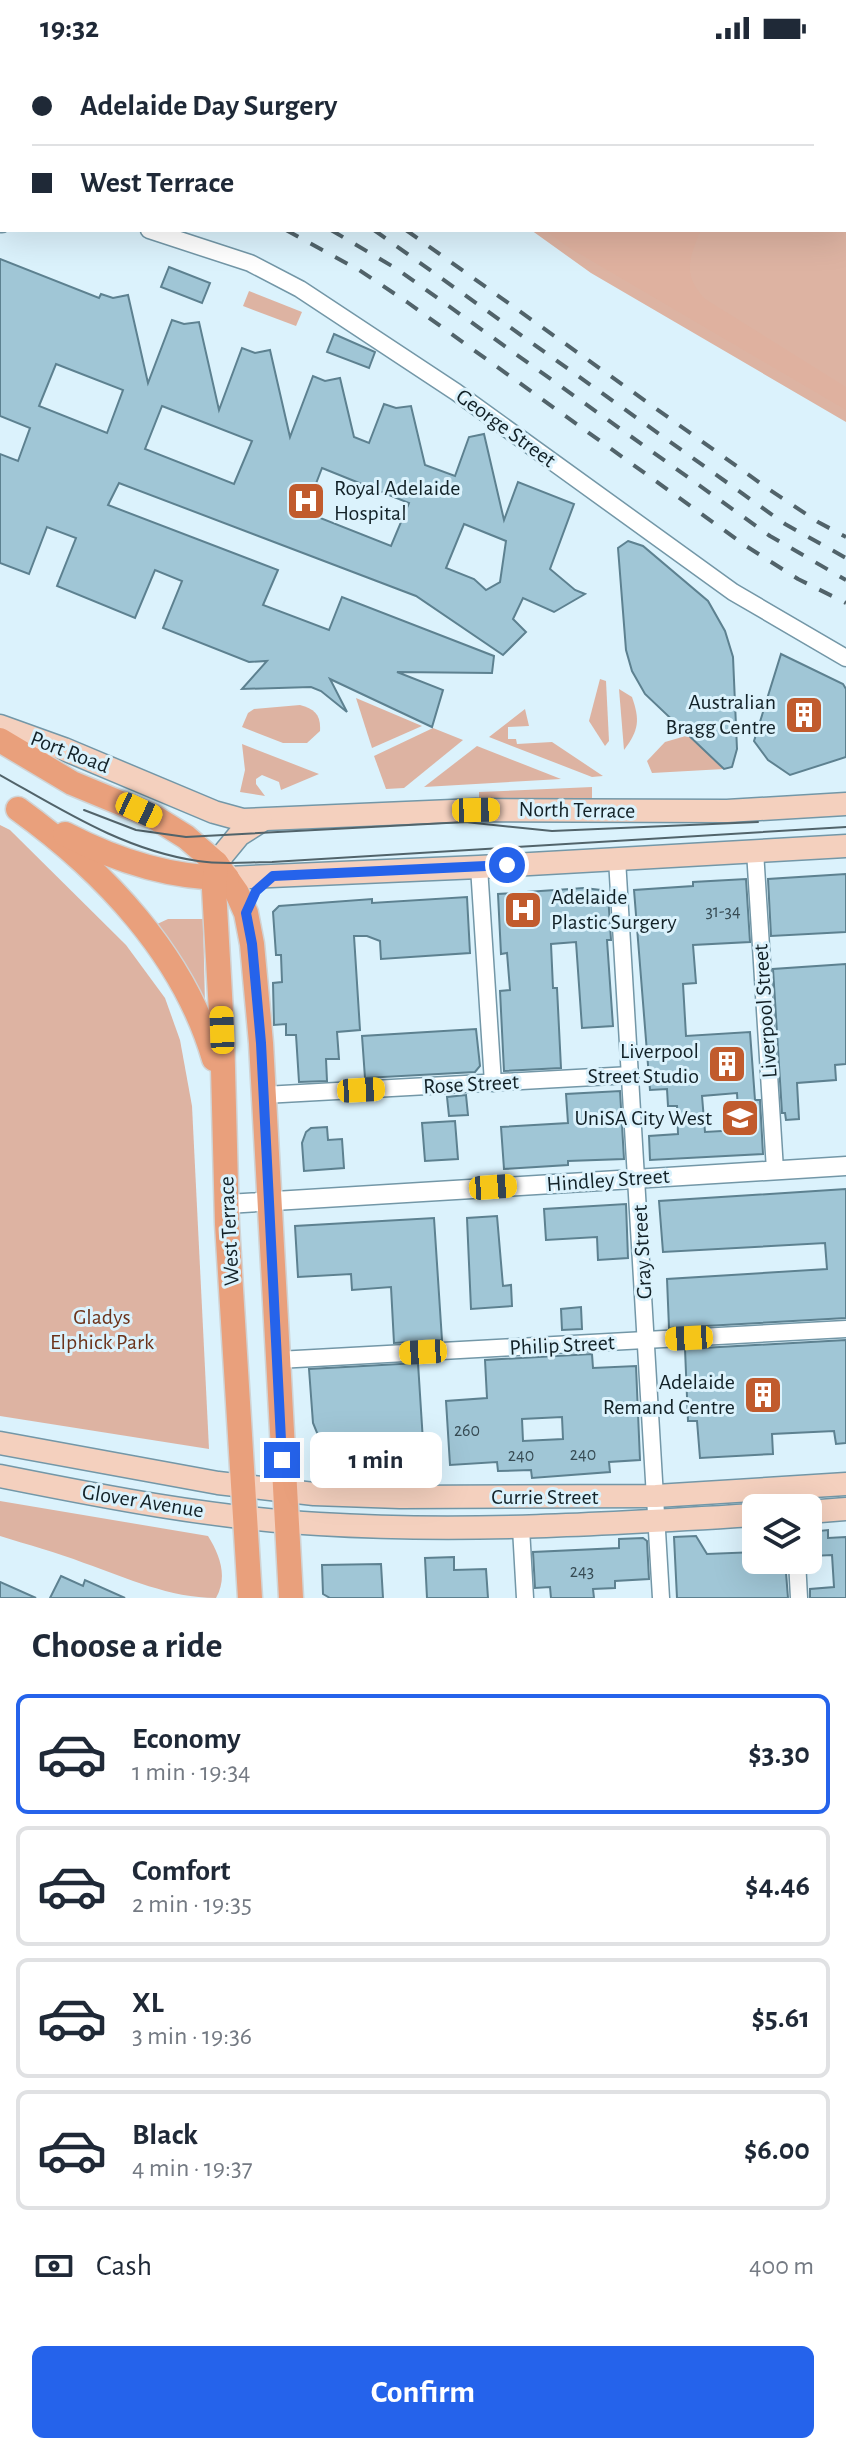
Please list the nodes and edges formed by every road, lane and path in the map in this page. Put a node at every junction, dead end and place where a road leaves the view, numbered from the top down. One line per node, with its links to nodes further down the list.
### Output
1 (155, 232): 2 (street, George Street)
2 (846, 658)
3 (0, 726): 7 (main road, Port Road)
4 (0, 740): 13 (main road, Port Road)
5 (9, 804): 13 (main road); 19 (main road)
6 (846, 804): 8 (main road, North Terrace)
7 (227, 817): 8 (main road, North Terrace); 13 (main road, West Terrace)
8 (261, 821): 13 (main road)
9 (846, 846): 10 (main road)
10 (755, 851): 11 (main road); 21 (street, Liverpool Street)
11 (617, 859): 12 (main road); 16 (street, Gray Street)
12 (479, 867): 14 (main road); 17 (street)
13 (219, 873): 14 (main road); 15 (main road, West Terrace); 19 (main road, West Terrace)
14 (273, 876): 15 (main road)
15 (246, 913): 18 (main road, West Terrace)
16 (631, 1075): 17 (street, Rose Street); 22 (street, Gray Street)
17 (493, 1083): 18 (street, Rose Street)
18 (264, 1095): 23 (main road, West Terrace)
19 (224, 1120): 24 (main road, West Terrace)
20 (846, 1166): 21 (street, Hindley Street)
21 (775, 1170): 22 (street, Hindley Street)
22 (637, 1179): 23 (street, Hindley Street); 26 (street, Gray Street)
23 (269, 1201): 24 (street, Hindley Street); 27 (main road, West Terrace)
24 (227, 1204): 31 (main road, West Terrace)
25 (846, 1329): 26 (street, Philip Street)
26 (647, 1340): 27 (street, Philip Street); 33 (street, Gray Street)
27 (278, 1360): 32 (main road, West Terrace)
28 (0, 1443): 31 (main road, Glover Avenue)
29 (0, 1476): 37 (main road, Glover Avenue)
30 (846, 1484): 33 (main road, Currie Street)
31 (244, 1486): 32 (main road, Currie Street); 37 (main road, West Terrace)
32 (284, 1491): 33 (main road, Currie Street); 39 (main road, West Terrace)
33 (656, 1496): 38 (street, Gray Street)
34 (846, 1509): 35 (main road)
35 (822, 1511)
36 (742, 1516): 38 (main road, Currie Street)
37 (245, 1517): 39 (main road, Glover Avenue); 42 (main road, West Terrace)
38 (657, 1521): 40 (main road, Currie Street); 45 (street, Gray Street)
39 (286, 1522): 40 (main road, Currie Street); 43 (main road, West Terrace)
40 (521, 1528): 44 (street)
41 (798, 1574): 46 (street)
42 (250, 1598)
43 (291, 1598)
44 (525, 1598)
45 (661, 1598)
46 (799, 1598)

